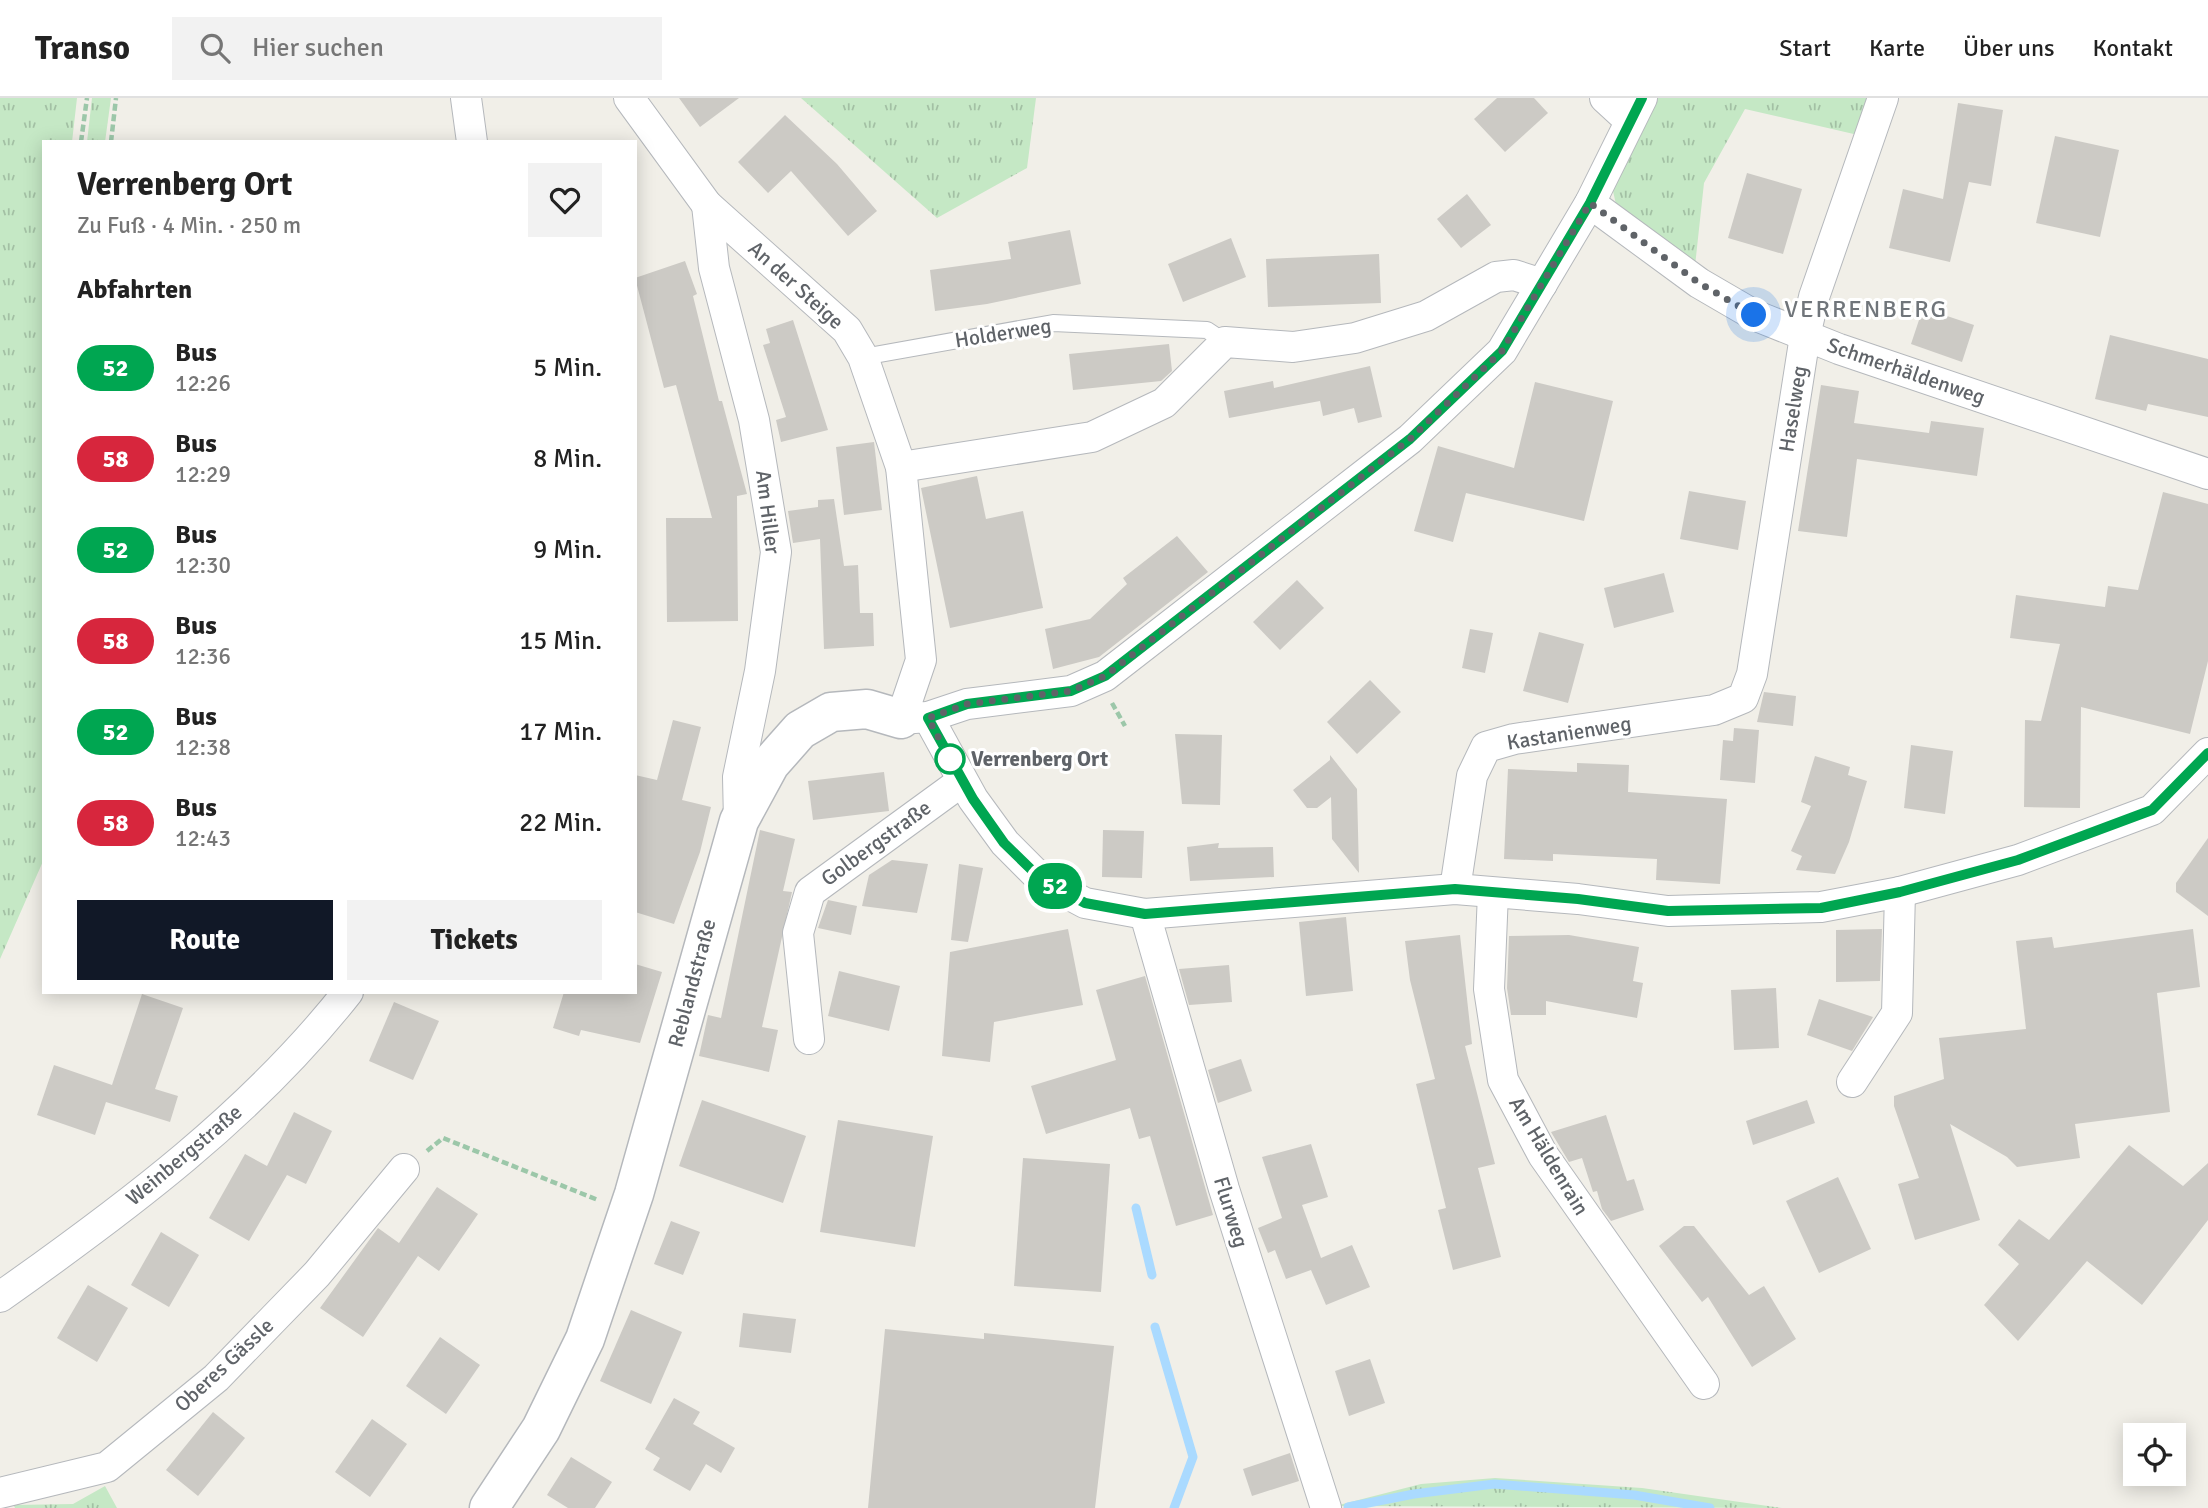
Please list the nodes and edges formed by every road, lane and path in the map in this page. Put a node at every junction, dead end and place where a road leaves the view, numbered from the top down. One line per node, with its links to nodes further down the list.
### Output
1 (87, 98): 8 (path)
2 (116, 98): 9 (path)
3 (466, 98): 10 (street)
4 (629, 98): 12 (street, An der Steige)
5 (1605, 98): 7 (street)
6 (1883, 98): 14 (street, Haselweg)
7 (1636, 110): 11 (street)
8 (81, 140)
9 (111, 140)
10 (472, 140)
11 (1590, 203): 13 (street); 14 (street, Schmerhäldenweg)
12 (707, 205): 16 (street, An der Steige); 23 (street, Am Hiller)
13 (1542, 284): 15 (street, Holderweg); 20 (street)
14 (1805, 336): 18 (street, Schmerhäldenweg); 19 (street, Haselweg)
15 (1225, 342): 16 (lane, Holderweg); 17 (street)
16 (863, 357): 17 (street, An der Steige)
17 (901, 467): 20 (street, An der Steige)
18 (2208, 474)
19 (1714, 710): 24 (street, Kastanienweg)
20 (915, 718): 22 (street); 23 (street, Reblandstraße)
21 (2208, 753): 25 (street)
22 (961, 782): 27 (street); 29 (street, Golbergstraße)
23 (739, 821): 37 (street, Reblandstraße)
24 (1455, 889): 26 (street); 27 (street)
25 (1900, 892): 26 (street); 30 (street)
26 (1493, 893): 35 (street, Am Häldenrain)
27 (1145, 914): 38 (street, Flurweg)
28 (346, 994): 34 (street, Weinbergstraße)
29 (809, 1039)
30 (1852, 1082)
31 (443, 1139): 33 (path)
32 (404, 1169): 36 (street, Oberes Gässle)
33 (604, 1203)
34 (0, 1297)
35 (1704, 1384)
36 (0, 1493)
37 (489, 1508)
38 (1326, 1508)

